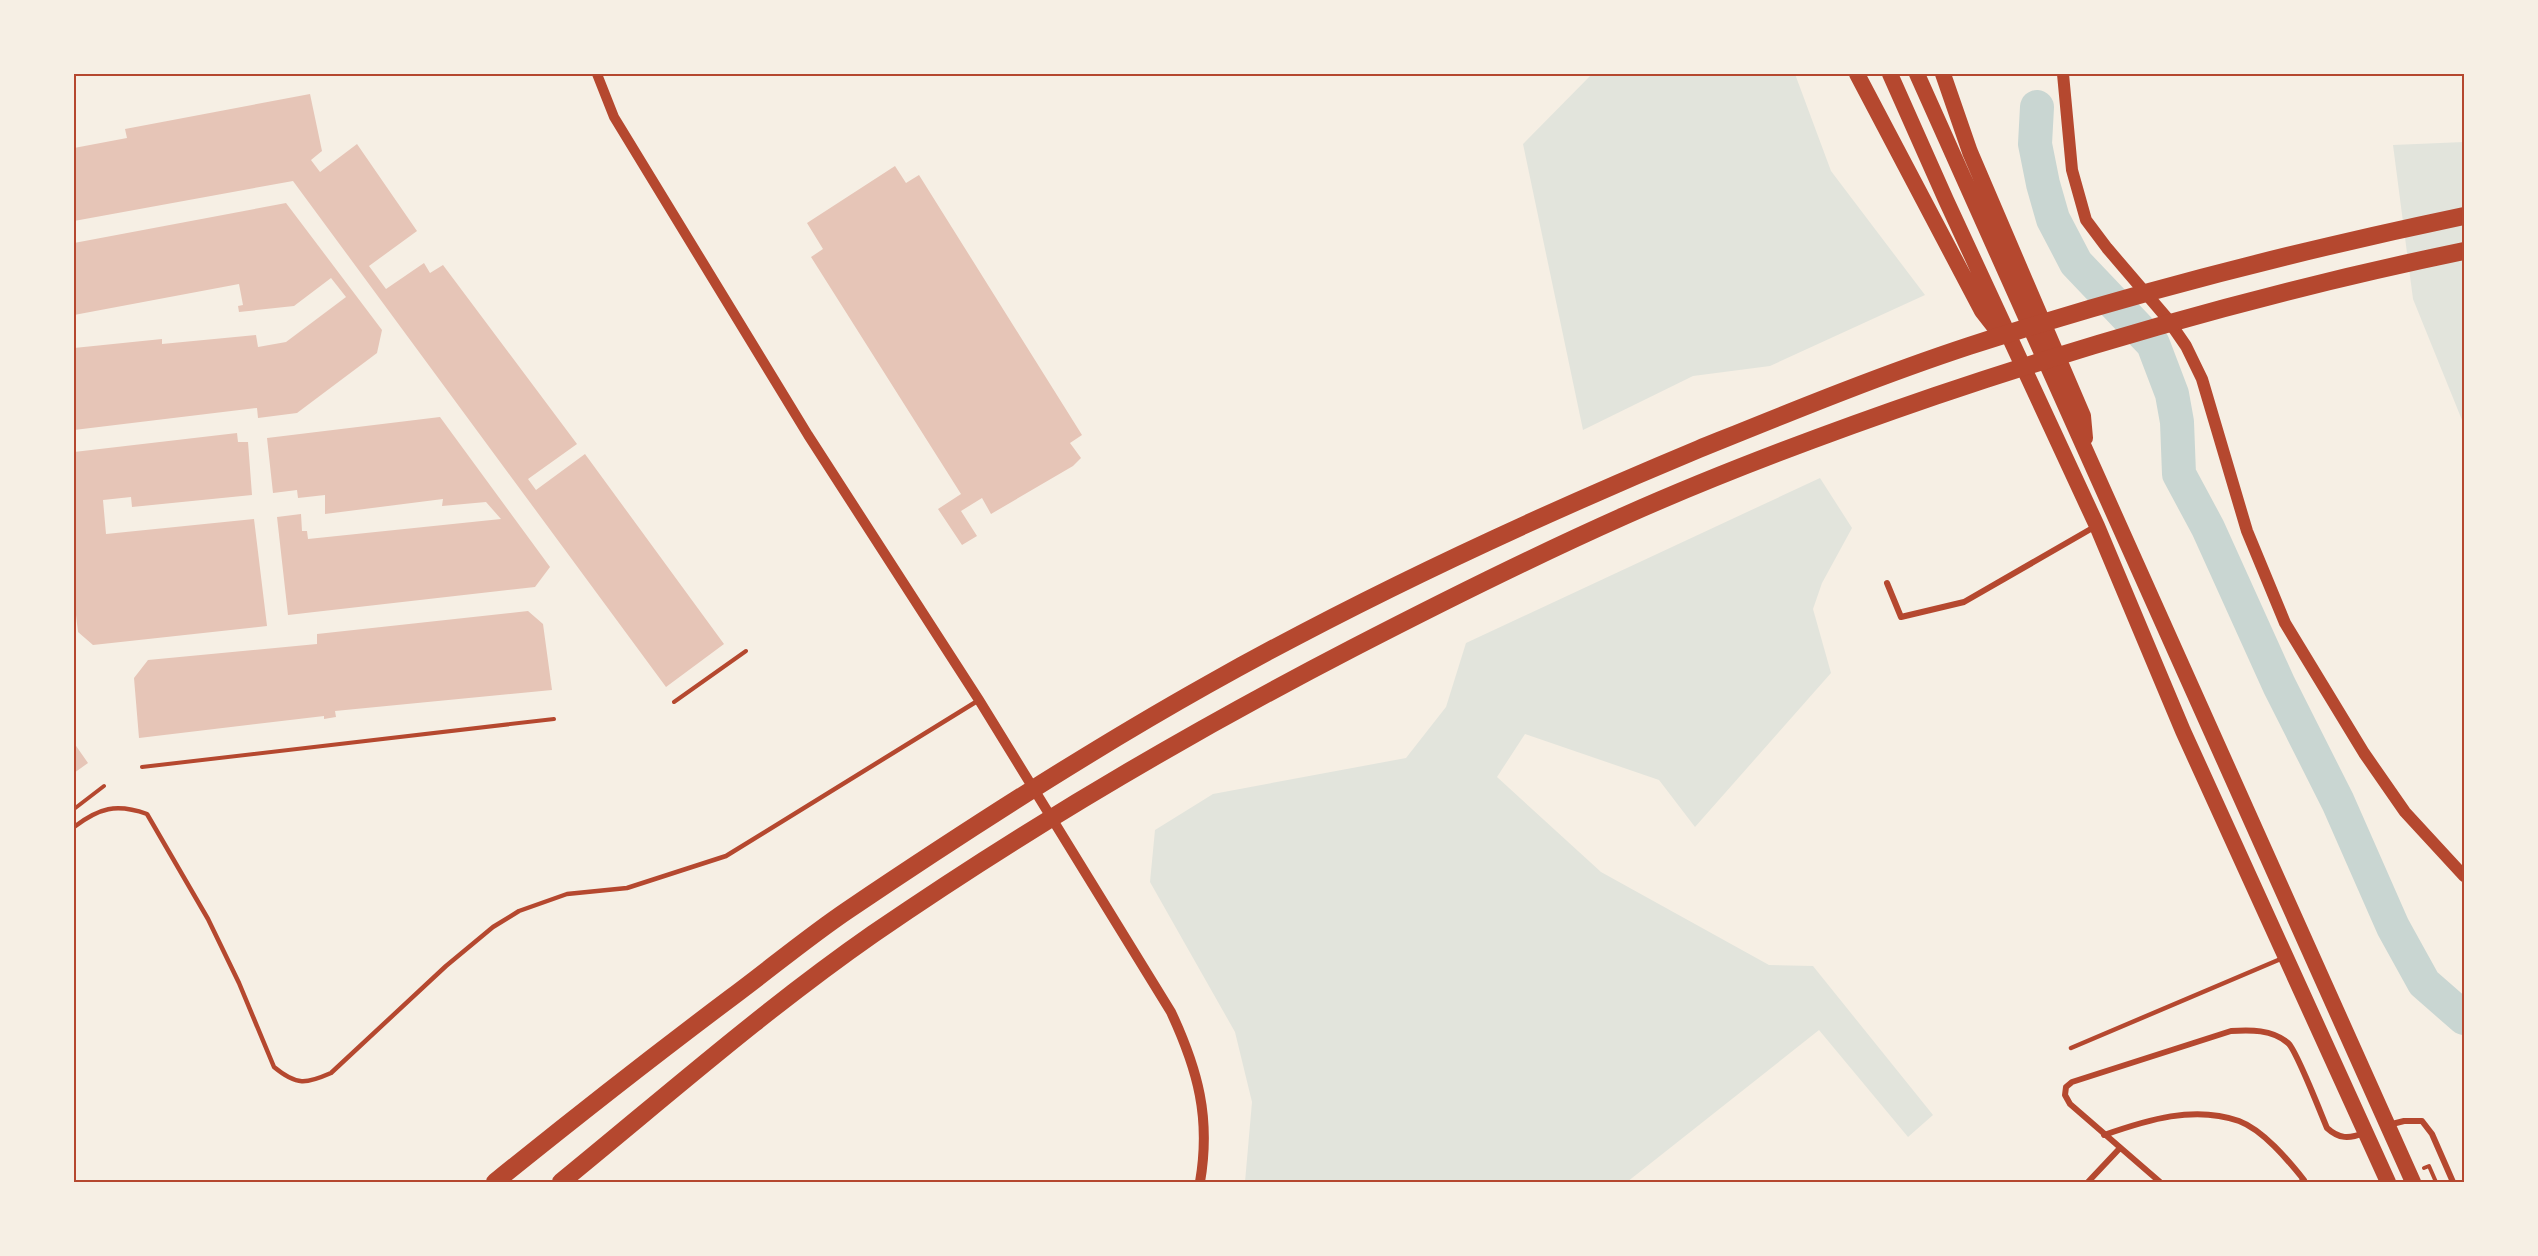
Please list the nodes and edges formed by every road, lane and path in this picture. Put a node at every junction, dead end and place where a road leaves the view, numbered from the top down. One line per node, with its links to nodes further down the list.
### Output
1 (597, 74): 14 (street)
2 (1857, 74): 9 (highway)
3 (1890, 74): 9 (highway)
4 (1917, 74): 10 (highway)
5 (1944, 74): 10 (highway)
6 (2063, 74): 21 (main road)
7 (2464, 216): 28 (highway)
8 (2464, 251): 29 (highway)
9 (2019, 358): 11 (highway)
10 (2087, 456): 24 (highway)
11 (2097, 526): 12 (street); 22 (highway)
12 (1887, 583)
13 (746, 651): 15 (path)
14 (979, 700): 20 (lane); 30 (street)
15 (674, 702)
16 (554, 719): 17 (path)
17 (142, 767)
18 (104, 786): 19 (path)
19 (74, 809)
20 (74, 827)
21 (2464, 876)
22 (2286, 957): 23 (lane); 25 (highway)
23 (2071, 1048)
24 (2388, 1125): 35 (highway); 36 (street)
25 (2365, 1133): 26 (street); 34 (highway)
26 (2104, 1135): 27 (street); 33 (street)
27 (2120, 1148): 31 (street); 32 (street)
28 (495, 1182)
29 (561, 1182)
30 (1200, 1182)
31 (2088, 1182)
32 (2160, 1182)
33 (2301, 1182)
34 (2388, 1182)
35 (2413, 1182)
36 (2453, 1182)

